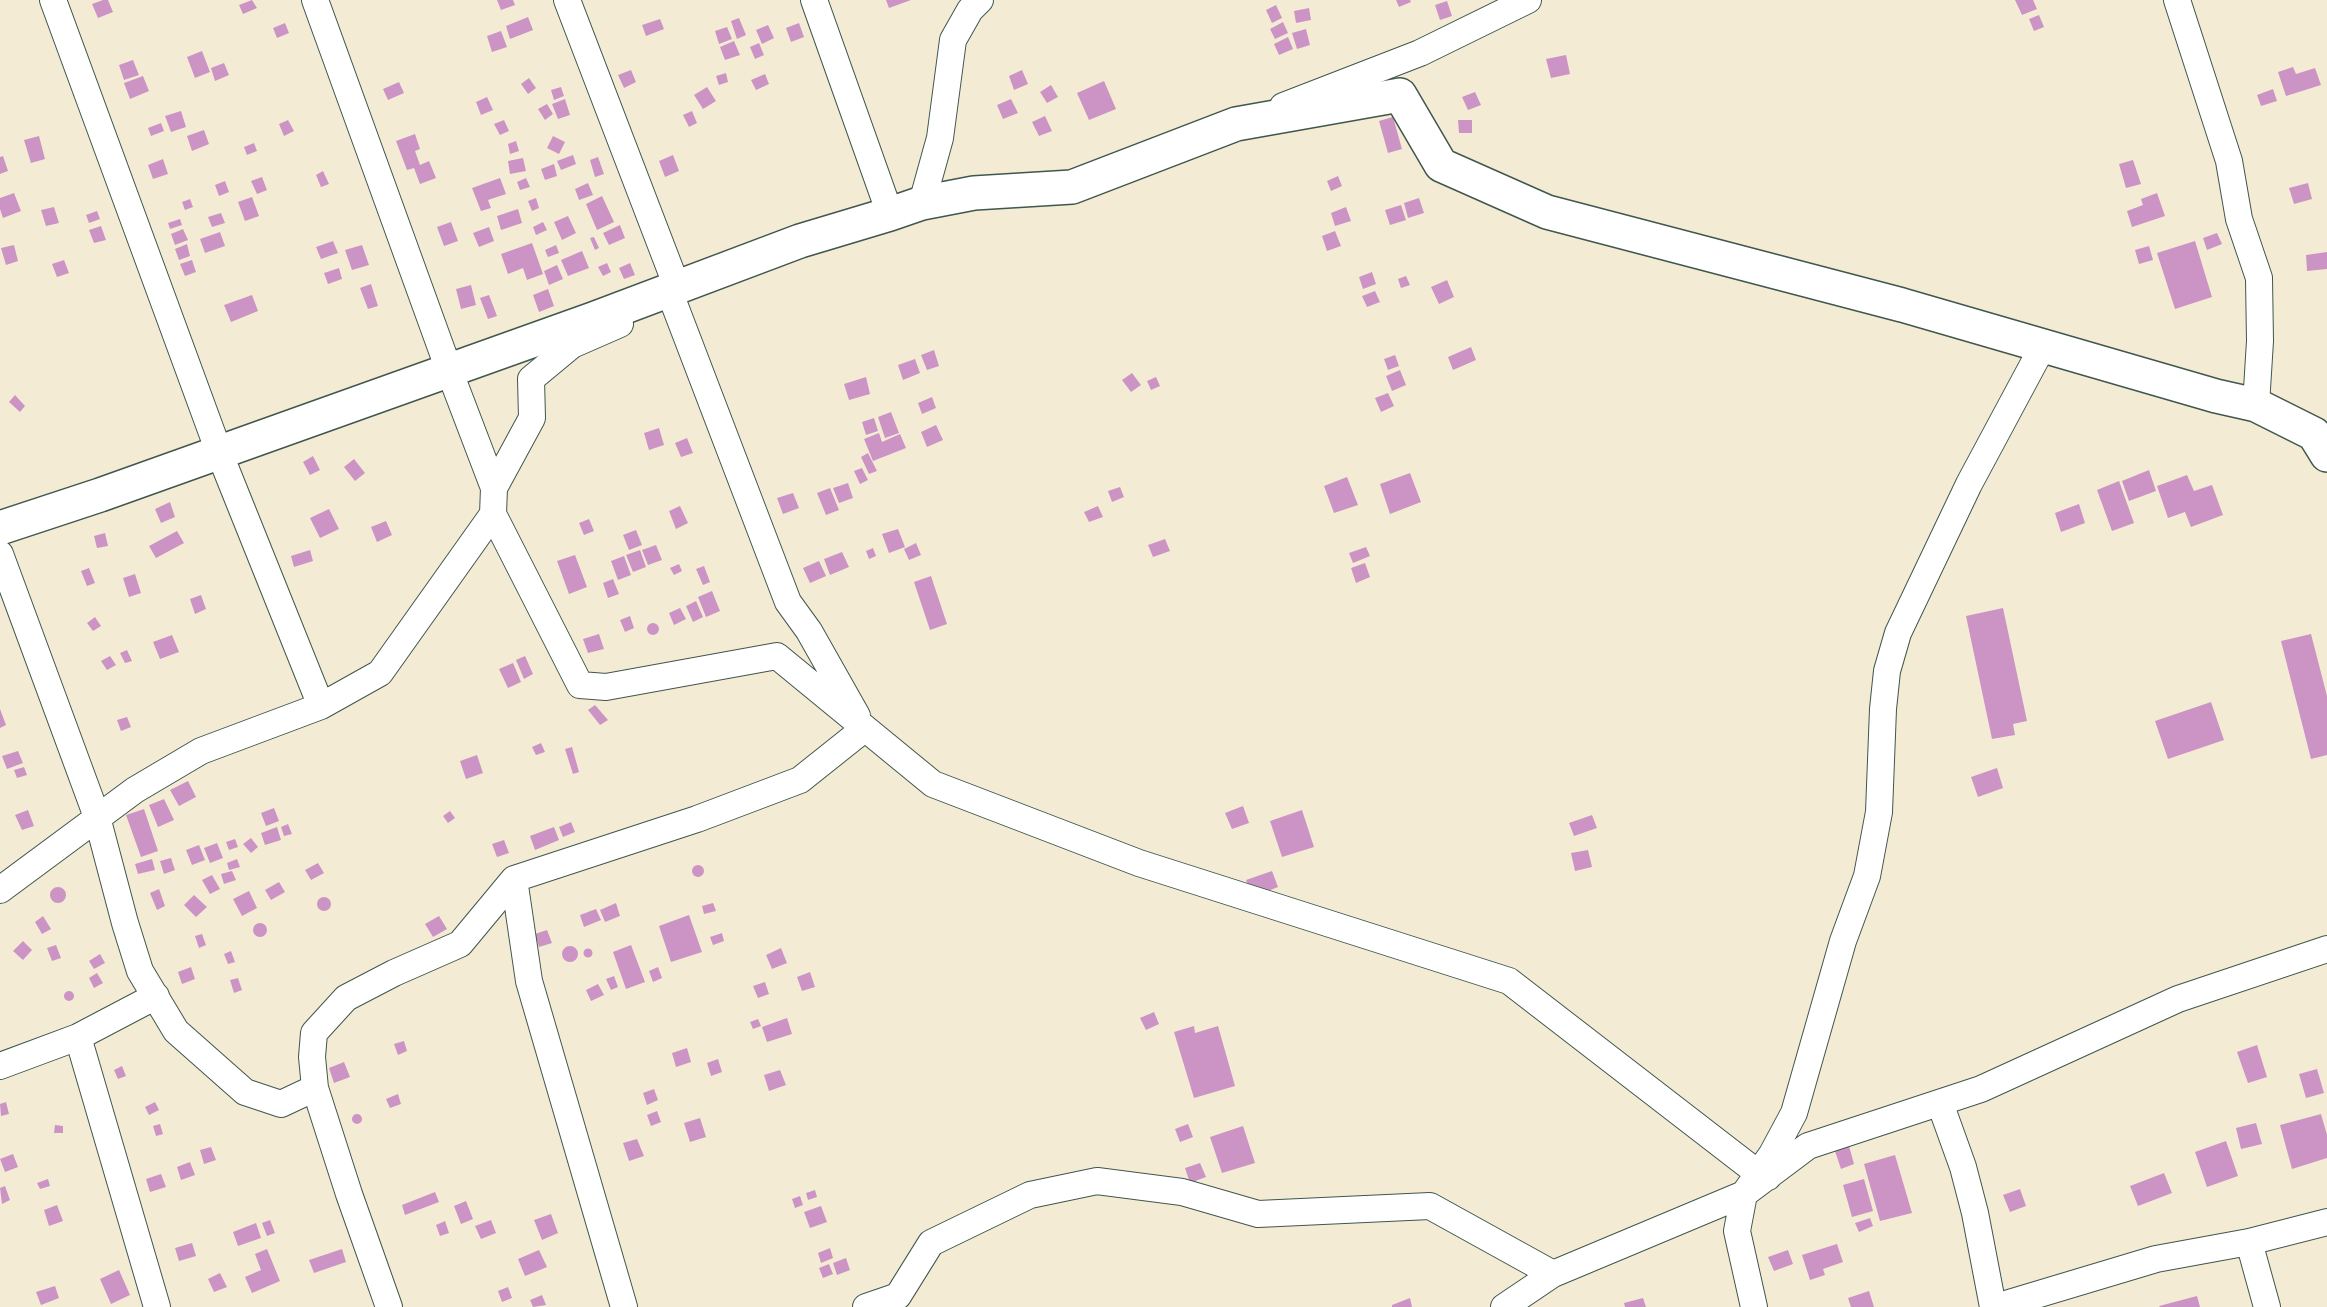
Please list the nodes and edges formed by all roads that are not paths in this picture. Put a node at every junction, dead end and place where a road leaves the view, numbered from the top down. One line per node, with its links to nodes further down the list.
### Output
1 (53, 0): 15 (street)
2 (315, 0): 13 (street)
3 (567, 0): 11 (street)
4 (814, 0): 10 (street)
5 (980, 0): 9 (street)
6 (1528, 0): 8 (street)
7 (2177, 0): 14 (street)
8 (1236, 124): 9 (street); 12 (street)
9 (922, 203): 10 (street); 11 (street)
10 (890, 214): 11 (street)
11 (675, 294): 13 (street); 17 (street); 22 (street)
12 (2043, 346): 14 (street); 32 (street)
13 (449, 370): 15 (street); 17 (street)
14 (2256, 405): 16 (street)
15 (219, 452): 19 (street); 21 (street)
16 (2327, 456)
17 (494, 488): 18 (street)
18 (493, 514): 21 (street); 22 (street)
19 (0, 528)
20 (0, 554): 23 (street)
21 (321, 706): 23 (street)
22 (864, 729): 24 (street); 32 (street)
23 (97, 817): 25 (street); 27 (street)
24 (514, 879): 30 (street); 39 (street)
25 (0, 890)
26 (2327, 949): 31 (street)
27 (156, 996): 28 (street); 30 (street)
28 (78, 1037): 29 (street); 37 (street)
29 (0, 1066)
30 (315, 1088): 38 (street)
31 (1940, 1103): 32 (street); 43 (street)
32 (1763, 1175): 33 (street)
33 (1744, 1194): 36 (street); 42 (street)
34 (2327, 1222): 35 (street)
35 (2249, 1242): 43 (street); 44 (street)
36 (1553, 1274): 40 (street); 41 (street)
37 (157, 1307)
38 (389, 1307)
39 (624, 1307)
40 (866, 1307)
41 (1504, 1307)
42 (1754, 1307)
43 (1994, 1307)
44 (2267, 1307)

